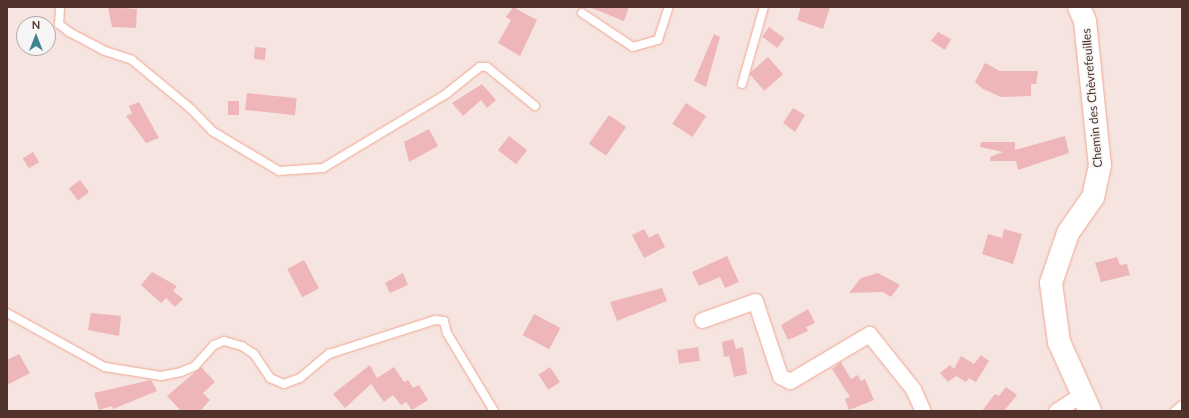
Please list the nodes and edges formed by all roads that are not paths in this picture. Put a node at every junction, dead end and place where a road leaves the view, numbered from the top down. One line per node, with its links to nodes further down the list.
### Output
1 (60, 7): 7 (lane)
2 (669, 7): 5 (lane)
3 (764, 7): 6 (lane)
4 (1079, 7): 10 (street, Chemin des Chèvrefeuilles)
5 (582, 12)
6 (742, 84)
7 (535, 106)
8 (7, 313): 12 (lane)
9 (702, 320): 13 (street)
10 (1086, 402): 14 (street)
11 (1182, 406): 15 (lane)
12 (494, 411)
13 (923, 411)
14 (1056, 411)
15 (1175, 411)

